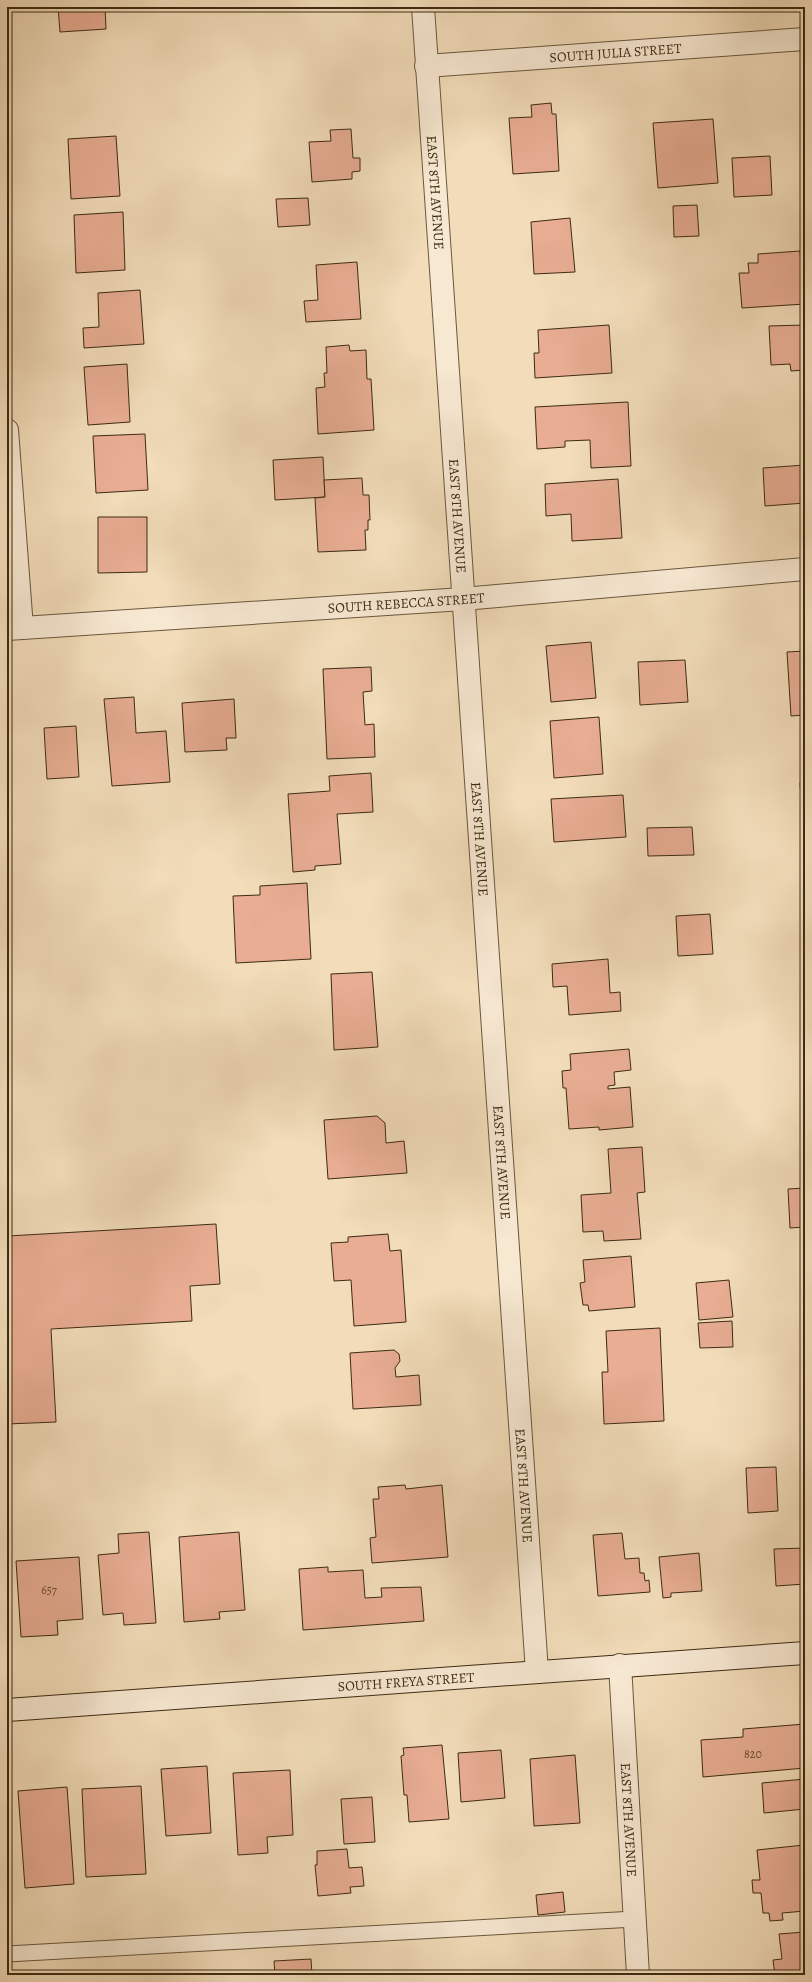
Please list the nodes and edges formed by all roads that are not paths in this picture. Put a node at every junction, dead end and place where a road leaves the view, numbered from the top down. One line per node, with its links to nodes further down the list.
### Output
1 (423, 7): 3 (street, EAST 8TH AVENUE)
2 (805, 39): 3 (street, SOUTH JULIA STREET)
3 (426, 66): 6 (street, EAST 8TH AVENUE)
4 (7, 430): 7 (street)
5 (805, 569): 6 (street, SOUTH REBECCA STREET)
6 (463, 599): 7 (street, SOUTH REBECCA STREET); 10 (street, EAST 8TH AVENUE)
7 (15, 629)
8 (805, 1653): 9 (street, SOUTH FREYA STREET)
9 (620, 1665): 10 (street, SOUTH FREYA STREET); 12 (street, EAST 8TH AVENUE)
10 (537, 1672): 11 (street, SOUTH FREYA STREET)
11 (7, 1710)
12 (635, 1919): 13 (lane); 14 (street, EAST 8TH AVENUE)
13 (7, 1954)
14 (638, 1975)

